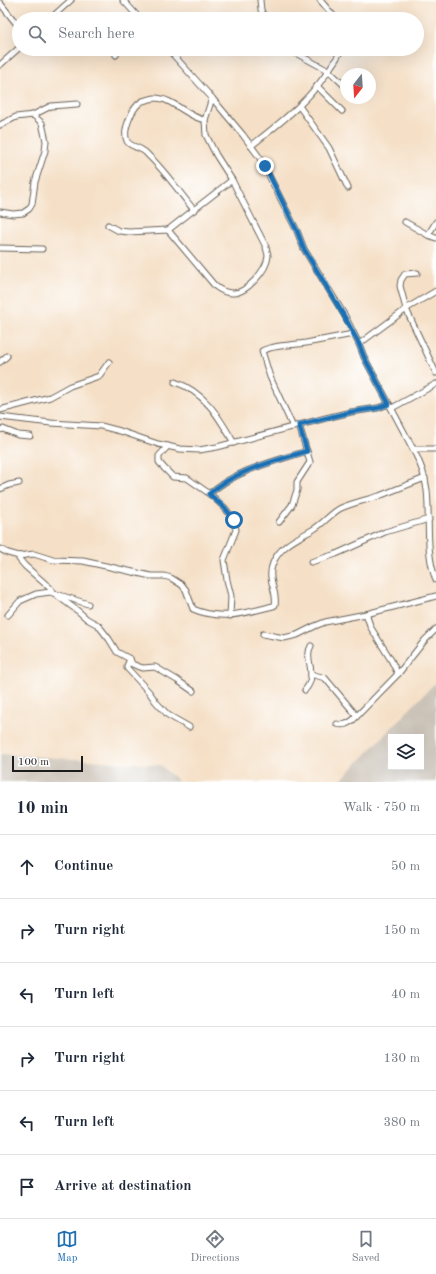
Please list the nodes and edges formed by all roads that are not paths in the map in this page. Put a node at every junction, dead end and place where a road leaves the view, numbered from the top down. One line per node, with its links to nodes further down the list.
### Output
1 (71, 0): 6 (street)
2 (123, 0): 7 (street)
3 (260, 0): 8 (street)
4 (320, 0): 9 (street)
5 (0, 3): 10 (street)
6 (58, 12)
7 (134, 12)
8 (262, 12)
9 (330, 12)
10 (12, 18)
11 (12, 54): 15 (street)
12 (174, 56): 19 (street)
13 (301, 56): 16 (street)
14 (338, 56): 16 (street)
15 (0, 65)
16 (330, 71): 17 (street); 18 (street)
17 (340, 81)
18 (317, 86): 21 (street); 22 (street)
19 (212, 98): 24 (street); 26 (street)
20 (78, 104): 23 (street)
21 (299, 106): 26 (street); 28 (street)
22 (342, 111)
23 (33, 115): 25 (street); 30 (street)
24 (205, 120): 27 (street); 29 (street)
25 (0, 125)
26 (251, 146): 43 (street)
27 (232, 180): 29 (street); 34 (street)
28 (348, 188)
29 (194, 210): 34 (street)
30 (0, 212)
31 (405, 222): 36 (street)
32 (436, 222): 35 (street)
33 (108, 225): 34 (street)
34 (168, 230)
35 (434, 230): 36 (street)
36 (428, 235): 37 (street)
37 (436, 238)
38 (0, 248): 39 (street)
39 (42, 249)
40 (417, 273): 42 (street)
41 (436, 291): 42 (street)
42 (406, 308): 44 (street); 48 (street)
43 (353, 334): 44 (street); 55 (street)
44 (359, 344): 51 (street)
45 (7, 356): 46 (street)
46 (0, 362)
47 (109, 362): 52 (street)
48 (436, 373)
49 (175, 382): 58 (street)
50 (436, 384): 51 (street)
51 (391, 406): 54 (street); 60 (street)
52 (0, 410)
53 (0, 417): 59 (street)
54 (299, 425): 55 (street); 62 (street)
55 (293, 427): 58 (street)
56 (0, 430): 57 (street)
57 (30, 436)
58 (234, 443): 59 (street)
59 (168, 446): 66 (street)
60 (413, 449): 61 (street); 63 (street)
61 (436, 449)
62 (307, 451): 66 (street); 68 (street)
63 (425, 478): 67 (street); 79 (street)
64 (19, 483): 65 (street)
65 (0, 488)
66 (209, 494): 79 (street)
67 (429, 519): 71 (street); 72 (street)
68 (279, 522)
69 (0, 549): 70 (street)
70 (19, 556): 74 (street); 79 (street)
71 (434, 561): 73 (street)
72 (311, 562)
73 (436, 580)
74 (55, 594): 76 (street); 78 (street); 83 (street)
75 (436, 596): 77 (street)
76 (88, 604)
77 (366, 614): 81 (street); 85 (street)
78 (8, 615)
79 (230, 616)
80 (436, 629): 85 (street)
81 (263, 634)
82 (311, 646): 84 (street)
83 (130, 659): 87 (street); 90 (street)
84 (311, 674): 86 (street); 88 (street)
85 (398, 674): 88 (street)
86 (305, 690)
87 (194, 691)
88 (357, 716): 89 (street)
89 (337, 724)
90 (189, 727)

